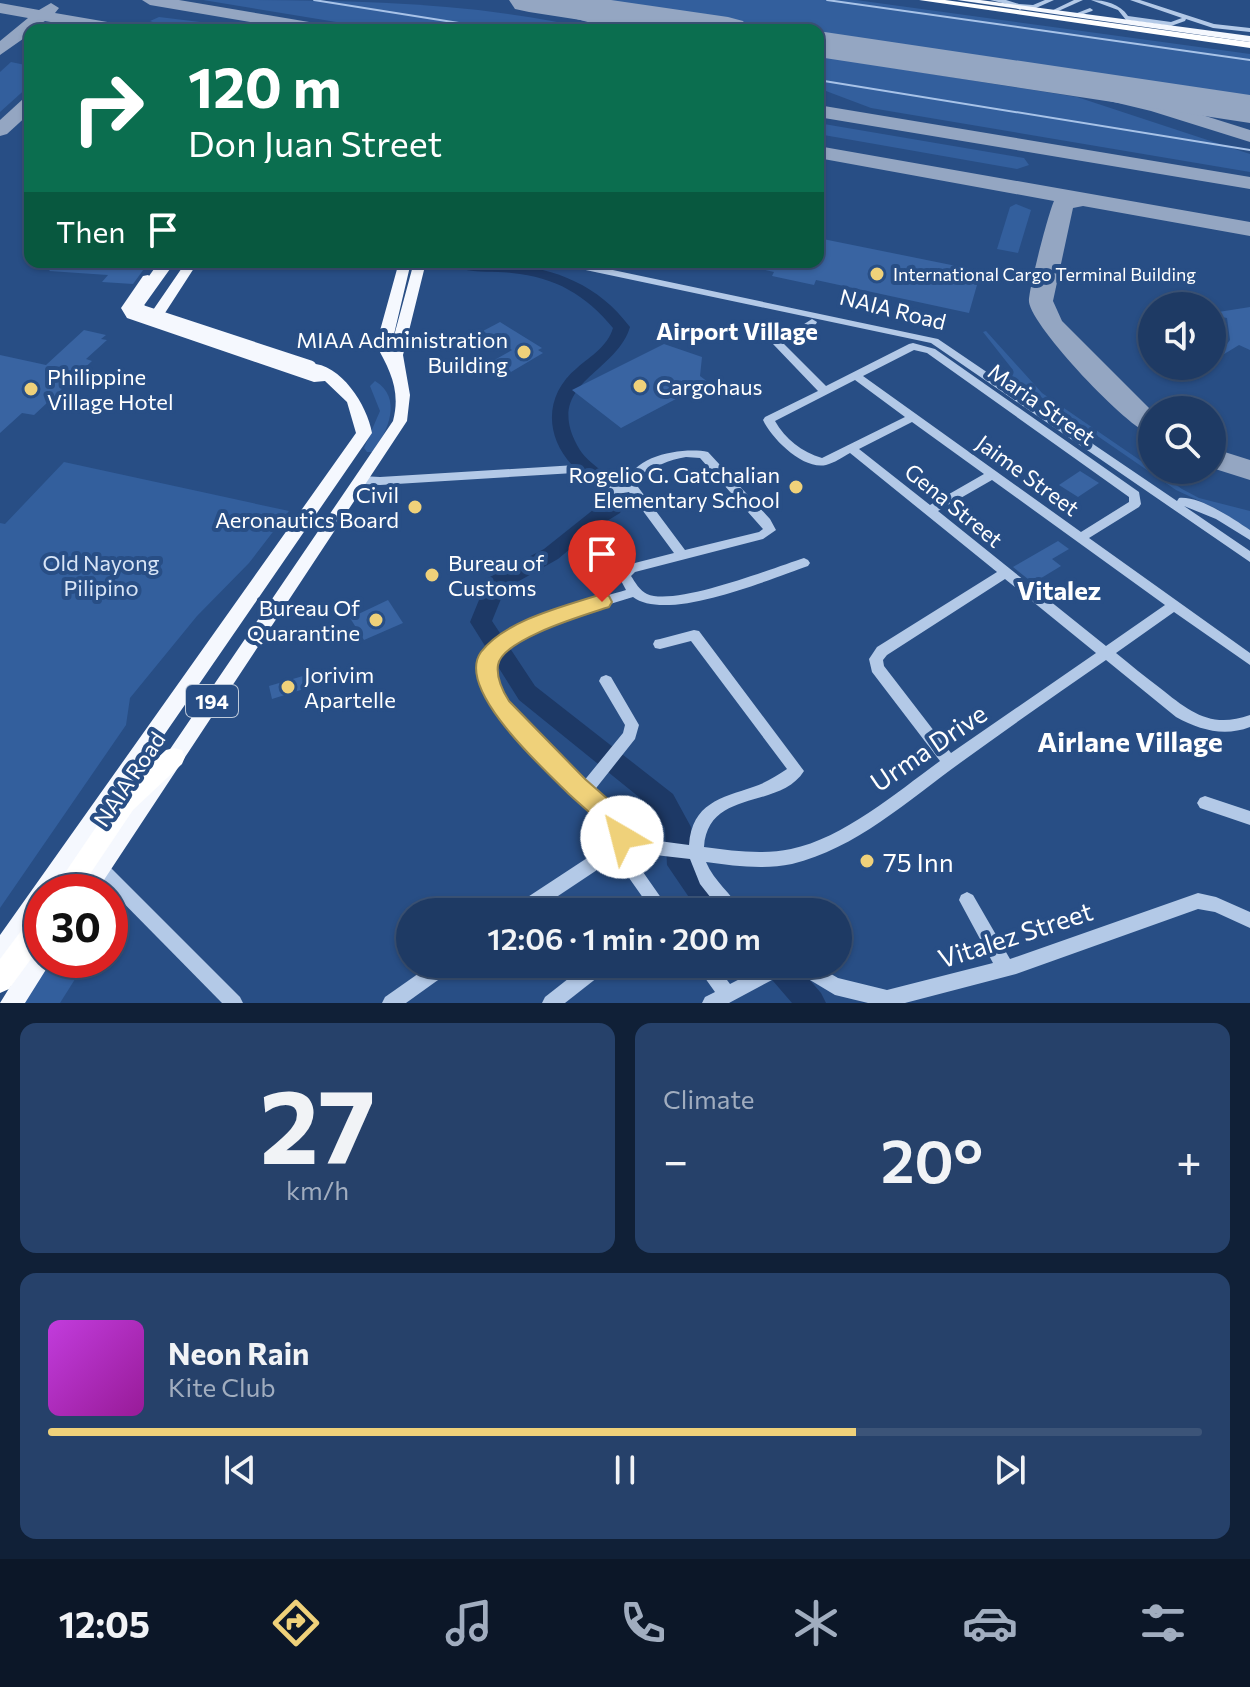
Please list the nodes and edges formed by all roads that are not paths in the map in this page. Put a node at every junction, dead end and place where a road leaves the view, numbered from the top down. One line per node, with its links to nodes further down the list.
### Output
1 (924, 0): 16 (highway)
2 (941, 0): 16 (highway)
3 (961, 0): 11 (main road)
4 (993, 0): 11 (street)
5 (1051, 0): 11 (street)
6 (1094, 0): 10 (street)
7 (1114, 0): 10 (street)
8 (1133, 0): 15 (street)
9 (1073, 1): 12 (street); 13 (street)
10 (1104, 3): 14 (street)
11 (1018, 5): 12 (main road)
12 (1052, 12): 13 (main road)
13 (1075, 15): 16 (main road)
14 (1183, 20)
15 (1250, 30)
16 (1250, 42)
17 (159, 268): 25 (main road)
18 (160, 268): 29 (main road, bridge)
19 (188, 268): 25 (main road)
20 (403, 268): 26 (main road)
21 (590, 268): 43 (street, NAIA Road)
22 (615, 268): 37 (street, NAIA Road)
23 (419, 269): 26 (main road, NAIA Road)
24 (812, 322): 28 (street)
25 (161, 327): 29 (main road)
26 (397, 370): 33 (main road, NAIA Road / 194)
27 (857, 377): 28 (street); 30 (street, Jaime Street); 40 (street, Maria Street)
28 (825, 392): 31 (street)
29 (352, 397): 32 (main road, NAIA Road / 194)
30 (913, 417): 31 (street); 34 (street, Jaime Street)
31 (852, 449): 38 (street, Gena Street)
32 (349, 455): 33 (main road); 61 (main road, NAIA Road / 194)
33 (375, 460): 35 (main road, NAIA Road / 194)
34 (993, 474): 38 (street); 40 (street, Jaime Street)
35 (361, 480): 36 (street); 53 (main road, NAIA Road / 194)
36 (632, 487): 42 (street); 42 (street)
37 (1183, 501): 39 (street); 41 (street, NAIA Road)
38 (929, 511): 45 (street, Gena Street)
39 (1250, 536)
40 (1080, 538): 47 (street, Jaime Street)
41 (1250, 547)
42 (682, 555): 46 (street)
43 (1250, 557)
44 (804, 563): 46 (street)
45 (1005, 573): 49 (street, Gena Street); 54 (street)
46 (635, 592): 55 (street)
47 (1175, 605): 49 (street, Urma Drive); 50 (street, Jaime Street)
48 (660, 644): 59 (street)
49 (1105, 654): 52 (street, Gena Street); 54 (street, Urma Drive)
50 (1250, 660)
51 (606, 681): 55 (street)
52 (1250, 721)
53 (174, 757): 60 (main road, NAIA Road / 194); 62 (highway)
54 (950, 762): 59 (street, Urma Drive)
55 (584, 792): 58 (street)
56 (1205, 803): 57 (street)
57 (1250, 818)
58 (622, 844): 59 (street, Urma Drive); 64 (street); 65 (street)
59 (683, 853): 66 (street)
60 (100, 868): 63 (main road, NAIA Road / 194); 82 (street)
61 (55, 874)
62 (76, 874)
63 (96, 874)
64 (541, 898)
65 (653, 898)
66 (721, 898)
67 (967, 900): 72 (street)
68 (24, 919): 71 (main road, NAIA Road / 194)
69 (1250, 920): 72 (street, Vitalez Street)
70 (24, 947): 79 (highway)
71 (0, 954)
72 (1006, 969): 78 (street, Vitalez Street)
73 (27, 978): 81 (main road)
74 (426, 978): 83 (street)
75 (583, 978): 84 (street)
76 (715, 978): 80 (street)
77 (765, 978): 80 (street)
78 (815, 978)
79 (0, 980)
80 (726, 992): 85 (street)
81 (11, 1003)
82 (234, 1003)
83 (391, 1003)
84 (551, 1003)
85 (711, 1003)

